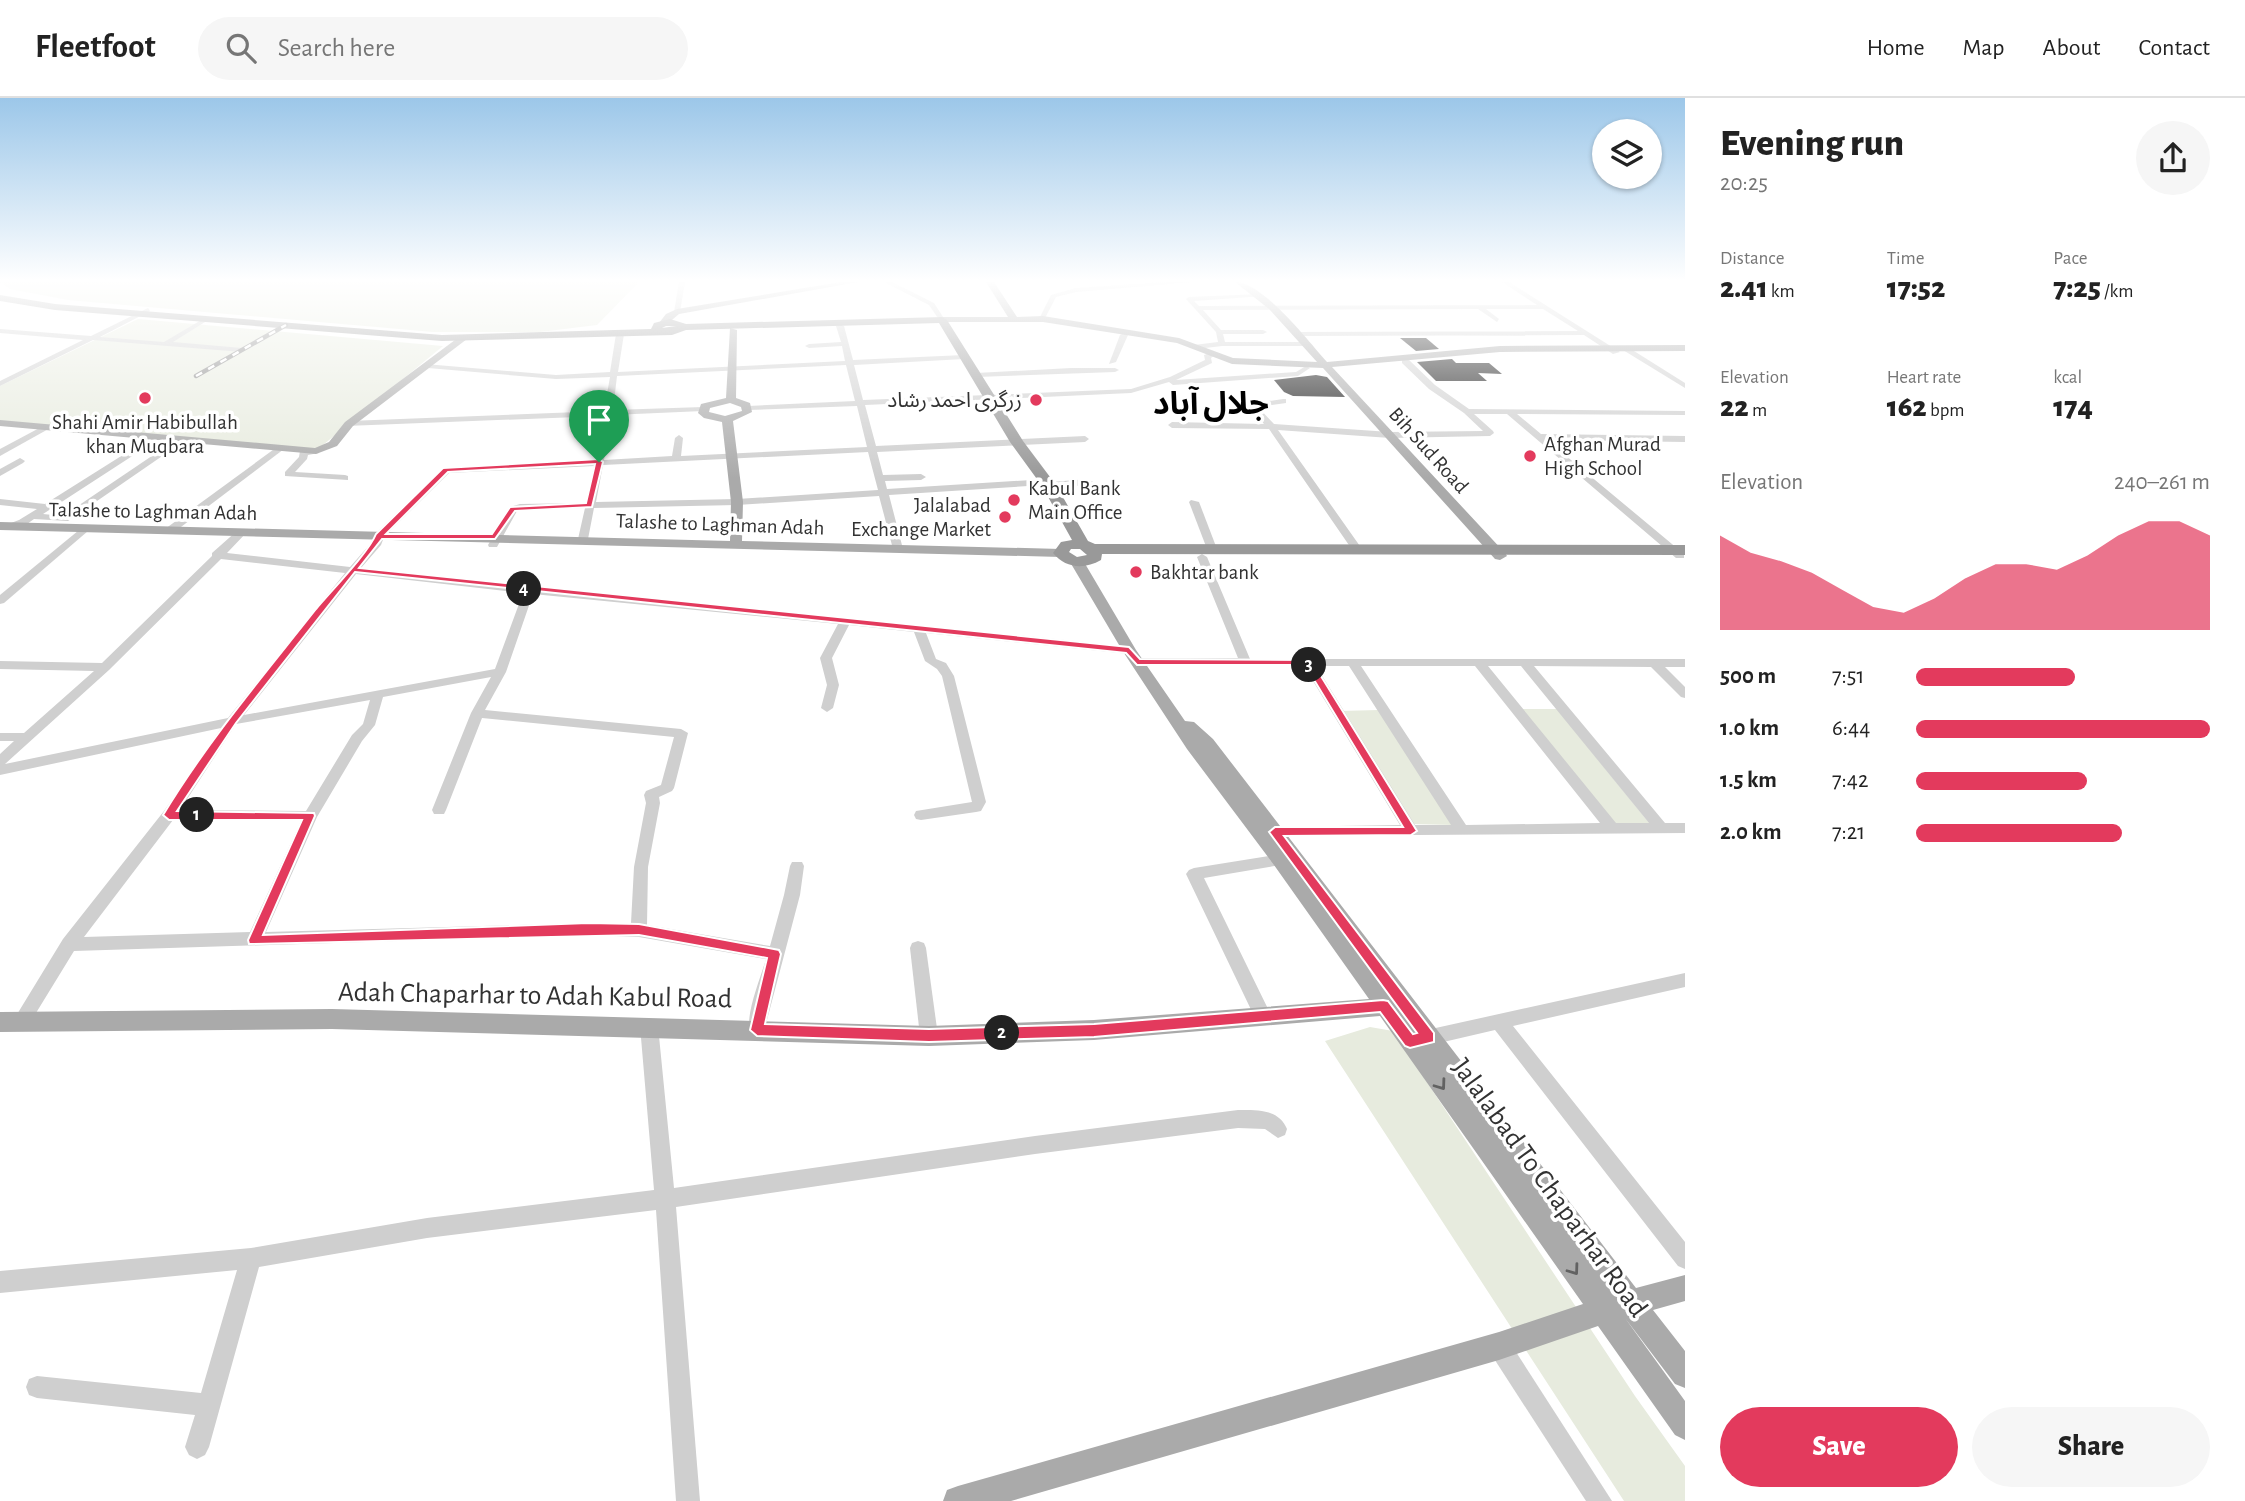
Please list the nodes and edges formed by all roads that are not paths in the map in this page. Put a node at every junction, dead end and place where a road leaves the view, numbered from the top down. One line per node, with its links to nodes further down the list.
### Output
1 (73, 347): 28 (street)
2 (210, 347): 14 (street)
3 (451, 347): 22 (main road)
4 (618, 347): 26 (street)
5 (733, 347): 24 (main road)
6 (845, 347): 21 (street)
7 (954, 347): 19 (highway)
8 (1120, 347): 27 (street)
9 (1185, 347): 18 (main road)
10 (1199, 347): 13 (street)
11 (1309, 347): 23 (main road, Bih Sud Road)
12 (1610, 347): 15 (street)
13 (1195, 348): 18 (main road)
14 (242, 350)
15 (1614, 350): 16 (main road); 20 (main road); 23 (main road)
16 (1629, 350): 17 (main road); 29 (street)
17 (1685, 350)
18 (1210, 356): 23 (main road); 25 (main road); 30 (street)
19 (959, 357): 21 (street); 27 (highway); 31 (highway)
20 (1405, 361): 23 (main road); 38 (street)
21 (849, 363): 24 (street); 34 (street)
22 (428, 366): 26 (street); 44 (main road)
23 (1326, 367): 25 (main road); 48 (main road, Bih Sud Road)
24 (732, 368): 26 (street); 32 (main road)
25 (1306, 368): 30 (street)
26 (615, 373): 40 (street)
27 (975, 375): 31 (highway)
28 (0, 384)
29 (1685, 386)
30 (1131, 391): 31 (street)
31 (984, 398): 34 (street); 55 (highway)
32 (731, 400): 35 (main road); 36 (main road)
33 (1283, 401): 46 (street)
34 (860, 404): 35 (street); 57 (street)
35 (748, 408): 41 (main road)
36 (703, 409): 40 (street); 41 (main road)
37 (1507, 410): 38 (street); 39 (street); 49 (street)
38 (1467, 411): 48 (street)
39 (1680, 413): 42 (street)
40 (608, 414): 44 (street); 63 (street)
41 (727, 419): 60 (main road)
42 (1685, 419)
43 (0, 423): 47 (main road)
44 (349, 424): 58 (main road)
45 (1172, 425): 46 (street)
46 (1272, 426): 48 (street); 85 (street)
47 (48, 427): 50 (main road); 59 (street)
48 (1390, 435): 88 (main road, Bih Sud Road)
49 (1539, 437): 53 (street); 89 (street)
50 (156, 438): 54 (main road); 75 (street)
51 (679, 438): 61 (street)
52 (1085, 439): 55 (street)
53 (1685, 439)
54 (180, 441): 56 (main road); 75 (street)
55 (1014, 442): 57 (street); 69 (highway)
56 (279, 449): 58 (main road); 78 (street)
57 (872, 450): 60 (street); 67 (street)
58 (316, 451): 66 (street)
59 (0, 453)
60 (731, 456): 61 (street); 72 (main road)
61 (676, 459): 63 (street)
62 (20, 461): 64 (street)
63 (599, 462): 74 (street); 80 (street)
64 (0, 473)
65 (921, 477): 67 (street)
66 (345, 478)
67 (879, 478): 70 (street)
68 (1088, 482): 69 (street)
69 (1045, 483): 70 (street); 86 (highway)
70 (884, 494): 72 (street); 84 (street)
71 (0, 502): 75 (street)
72 (737, 502): 74 (street); 83 (main road)
73 (1194, 502): 87 (street)
74 (589, 506): 81 (street); 82 (street)
75 (47, 507): 76 (street)
76 (4, 526): 77 (main road, Talashe to Laghman Adah)
77 (84, 529): 78 (main road, Talashe to Laghman Adah); 94 (street)
78 (169, 531): 79 (main road, Talashe to Laghman Adah)
79 (242, 532): 80 (main road, Talashe to Laghman Adah); 90 (street)
80 (379, 536): 82 (main road, Talashe to Laghman Adah); 92 (street)
81 (583, 539): 82 (main road, Talashe to Laghman Adah); 83 (main road, Talashe to Laghman Adah)
82 (494, 541)
83 (736, 542): 84 (main road, Talashe to Laghman Adah)
84 (898, 549): 86 (main road, Talashe to Laghman Adah)
85 (1357, 549): 87 (highway); 88 (highway)
86 (1079, 550): 87 (highway); 91 (highway)
87 (1207, 553): 88 (highway); 98 (street)
88 (1497, 553): 89 (highway)
89 (1681, 553)
90 (216, 555): 92 (street); 106 (street)
91 (1077, 562): 97 (main road, Jalalabad To Chaparhar Road)
92 (353, 570): 93 (street); 113 (street)
93 (529, 590): 95 (street); 107 (street)
94 (0, 601)
95 (845, 622): 96 (street); 110 (street)
96 (919, 629): 97 (street); 120 (street)
97 (1133, 656): 98 (street); 111 (main road, Jalalabad To Chaparhar Road)
98 (1245, 661): 99 (street)
99 (1308, 662): 100 (street); 126 (street)
100 (1352, 662): 101 (street); 125 (street)
101 (1478, 662): 102 (street); 124 (street)
102 (1524, 662): 103 (street); 122 (street)
103 (1653, 662): 104 (street); 109 (street)
104 (1685, 663)
105 (0, 665): 106 (street)
106 (105, 667): 115 (street)
107 (500, 672): 108 (street); 112 (street)
108 (378, 694): 113 (street); 121 (street)
109 (1685, 694)
110 (827, 708)
111 (1172, 712): 127 (main road, Jalalabad To Chaparhar Road); 128 (main road, Jalalabad To Chaparhar Road)
112 (477, 713): 118 (street); 130 (street)
113 (232, 721): 117 (street); 119 (street)
114 (0, 737): 115 (street)
115 (26, 737): 116 (street)
116 (0, 761)
117 (0, 770)
118 (439, 810)
119 (169, 815): 121 (street); 132 (street)
120 (921, 815)
121 (310, 816): 131 (street)
122 (1661, 828): 123 (street); 124 (street)
123 (1685, 828)
124 (1612, 829): 125 (street)
125 (1462, 830): 126 (street)
126 (1411, 831): 127 (street)
127 (1275, 832): 136 (main road, Jalalabad To Chaparhar Road)
128 (1281, 860): 136 (main road, Jalalabad To Chaparhar Road); 137 (street)
129 (797, 866): 134 (street)
130 (639, 929): 131 (street); 134 (street)
131 (254, 940): 132 (street)
132 (69, 944): 138 (street)
133 (918, 948): 142 (street)
134 (775, 954): 141 (street)
135 (1685, 980): 139 (street)
136 (1393, 1004): 137 (main road, Adah Chaparhar to Adah Kabul Road); 143 (main road, Jalalabad To Chaparhar Road)
137 (1262, 1015): 142 (main road, Adah Chaparhar to Adah Kabul Road)
138 (11, 1021): 140 (main road, Adah Chaparhar to Adah Kabul Road)
139 (1498, 1021): 143 (street); 147 (street)
140 (649, 1026): 141 (main road, Adah Chaparhar to Adah Kabul Road); 145 (street)
141 (757, 1030): 142 (main road, Adah Chaparhar to Adah Kabul Road)
142 (929, 1036)
143 (1420, 1039): 150 (main road, Jalalabad To Chaparhar Road); 151 (main road, Jalalabad To Chaparhar Road, one-way to 151)
144 (1278, 1129): 145 (street)
145 (666, 1199): 146 (street); 158 (street)
146 (251, 1258): 148 (street); 155 (street)
147 (1685, 1259)
148 (0, 1282)
149 (1685, 1288): 150 (main road)
150 (1632, 1303): 151 (main road); 153 (main road, Jalalabad To Chaparhar Road)
151 (1603, 1311): 152 (main road); 156 (main road, Jalalabad To Chaparhar Road)
152 (1499, 1346): 159 (main road); 160 (street)
153 (1685, 1374)
154 (37, 1387): 155 (street)
155 (209, 1405): 157 (street)
156 (1685, 1425)
157 (197, 1447)
158 (688, 1501)
159 (958, 1501)
160 (1600, 1501)

